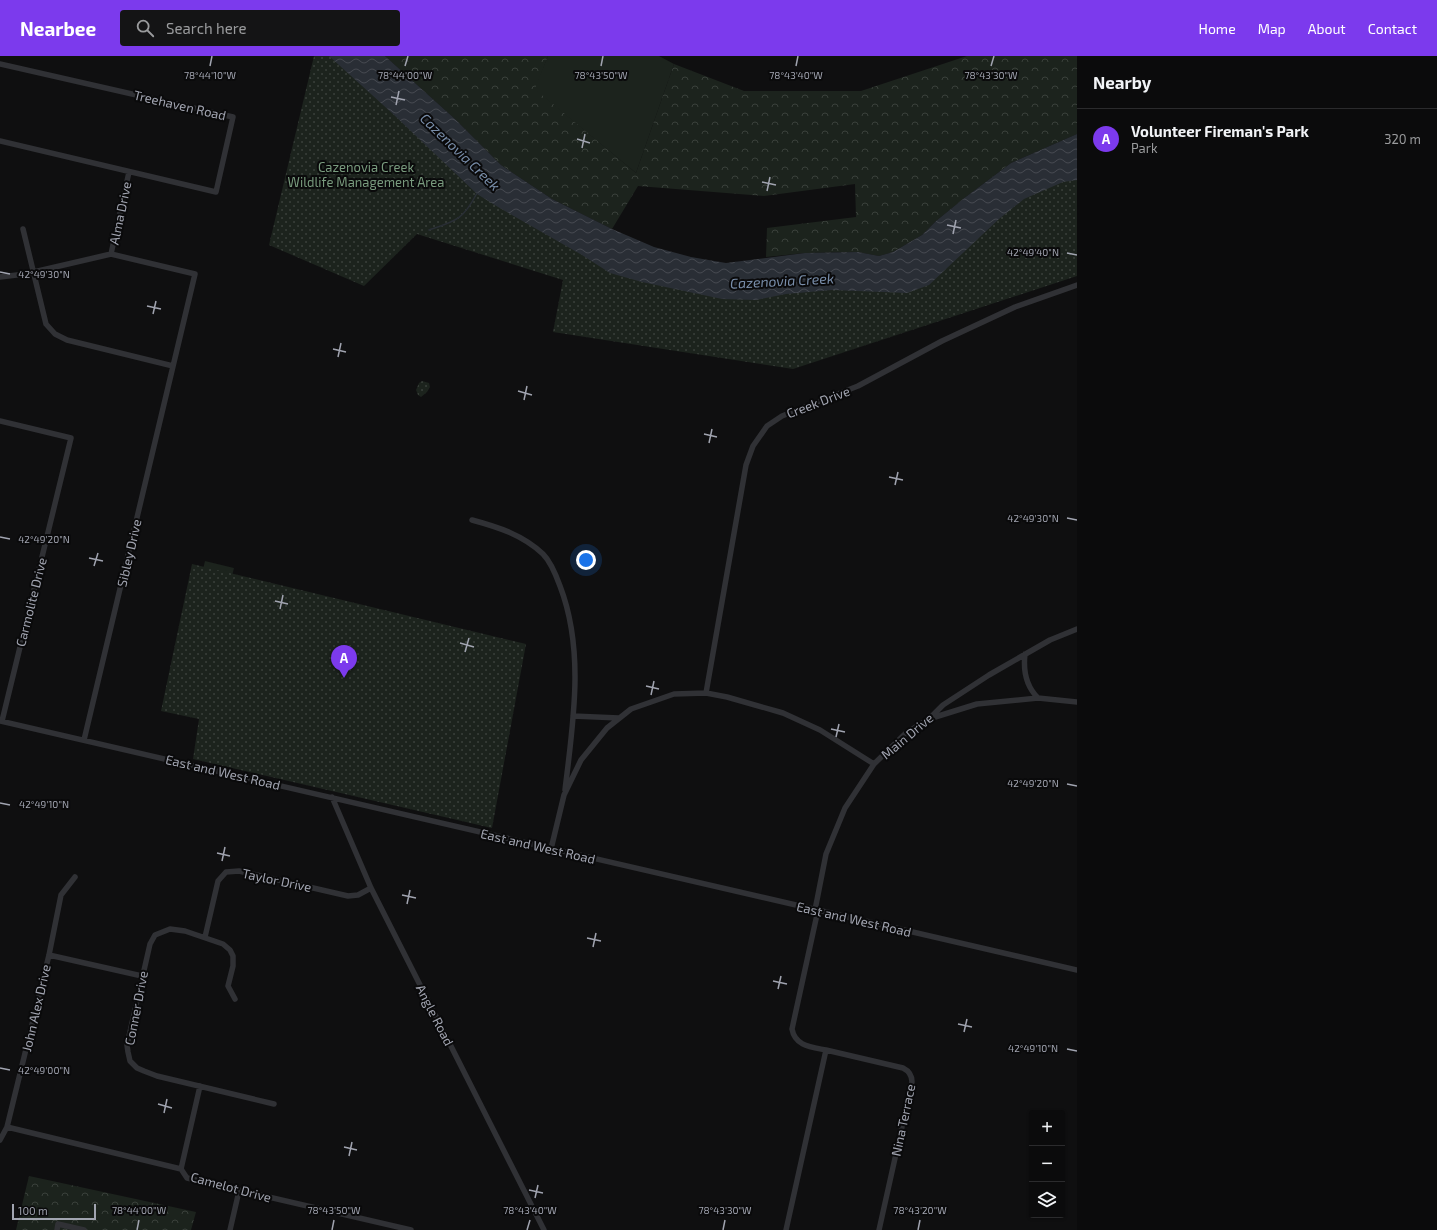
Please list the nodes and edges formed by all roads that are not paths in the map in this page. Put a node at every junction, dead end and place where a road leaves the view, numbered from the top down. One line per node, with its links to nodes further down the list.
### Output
1 (0, 64): 3 (street, Treehaven Road)
2 (0, 142): 3 (street, Treehaven Road)
3 (129, 172): 5 (street, Alma Drive)
4 (23, 229): 6 (street)
5 (111, 254): 6 (street); 9 (street, Sibley Drive)
6 (34, 272): 7 (street); 9 (street)
7 (0, 277)
8 (1077, 284): 14 (street, Creek Drive)
9 (173, 366): 21 (street, Sibley Drive)
10 (0, 421): 20 (street, Carmolite Drive)
11 (472, 520): 17 (street)
12 (1077, 629): 13 (street, Main Drive)
13 (1025, 654): 15 (street); 19 (street, Main Drive)
14 (706, 693): 18 (street); 22 (street)
15 (1038, 698): 16 (street); 19 (street)
16 (1077, 702)
17 (573, 716): 18 (street); 23 (street)
18 (620, 718): 23 (street)
19 (930, 718): 22 (street, Main Drive)
20 (1, 721): 21 (street, East and West Road)
21 (84, 740): 24 (street, East and West Road)
22 (874, 764): 28 (street, Main Drive)
23 (564, 794): 25 (street)
24 (332, 797): 25 (street, East and West Road); 27 (street, Angle Road)
25 (551, 849): 28 (street, East and West Road)
26 (75, 877): 30 (street, John Alex Drive)
27 (371, 888): 29 (street, Taylor Drive); 45 (street, Angle Road)
28 (816, 910): 31 (street, East and West Road); 34 (street, Nina Terrace)
29 (205, 937): 32 (street, Conner Drive); 33 (street)
30 (49, 954): 32 (street); 37 (street, John Alex Drive)
31 (1077, 970)
32 (142, 976): 35 (street, Conner Drive)
33 (235, 999)
34 (826, 1050): 46 (street); 47 (street, Nina Terrace)
35 (200, 1086): 36 (street, Conner Drive); 39 (street)
36 (274, 1104)
37 (7, 1128): 38 (street, John Alex Drive); 39 (street, Camelot Drive)
38 (0, 1140)
39 (181, 1168): 40 (street, Camelot Drive)
40 (239, 1191): 43 (street); 44 (street, Camelot Drive)
41 (57, 1230): 42 (street)
42 (84, 1230)
43 (230, 1230)
44 (411, 1230)
45 (544, 1230)
46 (786, 1230)
47 (879, 1230)

